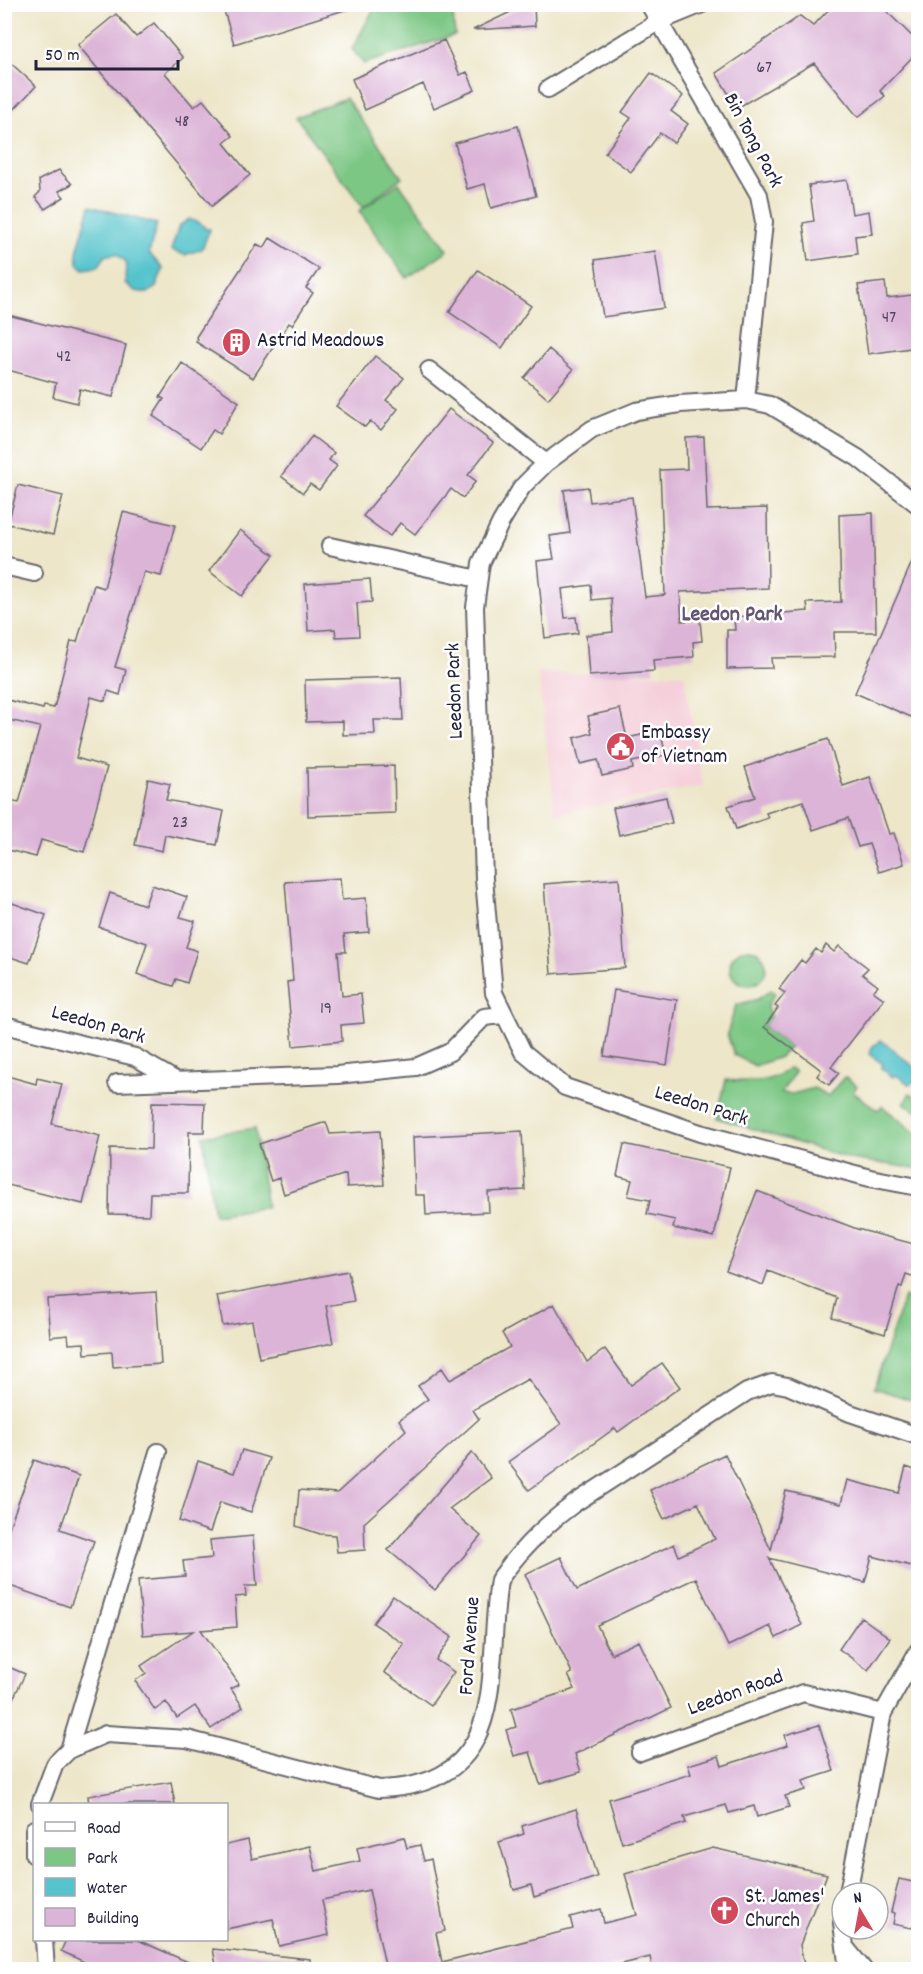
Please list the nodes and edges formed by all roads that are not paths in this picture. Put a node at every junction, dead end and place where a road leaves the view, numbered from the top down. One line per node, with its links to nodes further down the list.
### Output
1 (649, 4): 3 (street, Bin Tong Park)
2 (702, 4): 3 (street)
3 (658, 22): 4 (street); 6 (street, Bin Tong Park)
4 (548, 89)
5 (429, 370): 7 (street)
6 (746, 400): 7 (street, Leedon Park); 8 (street, Leedon Park)
7 (546, 463): 12 (street, Leedon Park)
8 (918, 506)
9 (330, 546): 12 (street)
10 (4, 566): 11 (street)
11 (34, 573)
12 (478, 579): 13 (street, Leedon Park)
13 (503, 1015): 15 (street, Leedon Park); 17 (street, Leedon Park)
14 (4, 1025): 15 (street, Leedon Park)
15 (176, 1080): 16 (street, Leedon Park)
16 (117, 1083)
17 (918, 1187)
18 (918, 1436): 22 (street, Ford Avenue)
19 (158, 1452): 22 (street, Ford Avenue)
20 (918, 1651): 21 (street)
21 (883, 1713): 23 (street, Leedon Road); 25 (street)
22 (69, 1750): 24 (street, Ford Avenue)
23 (640, 1752)
24 (40, 1803)
25 (850, 1881)
26 (44, 1941): 29 (street)
27 (845, 1941): 28 (street)
28 (846, 1948): 30 (street); 31 (street)
29 (46, 1970)
30 (848, 1970)
31 (864, 1970)

